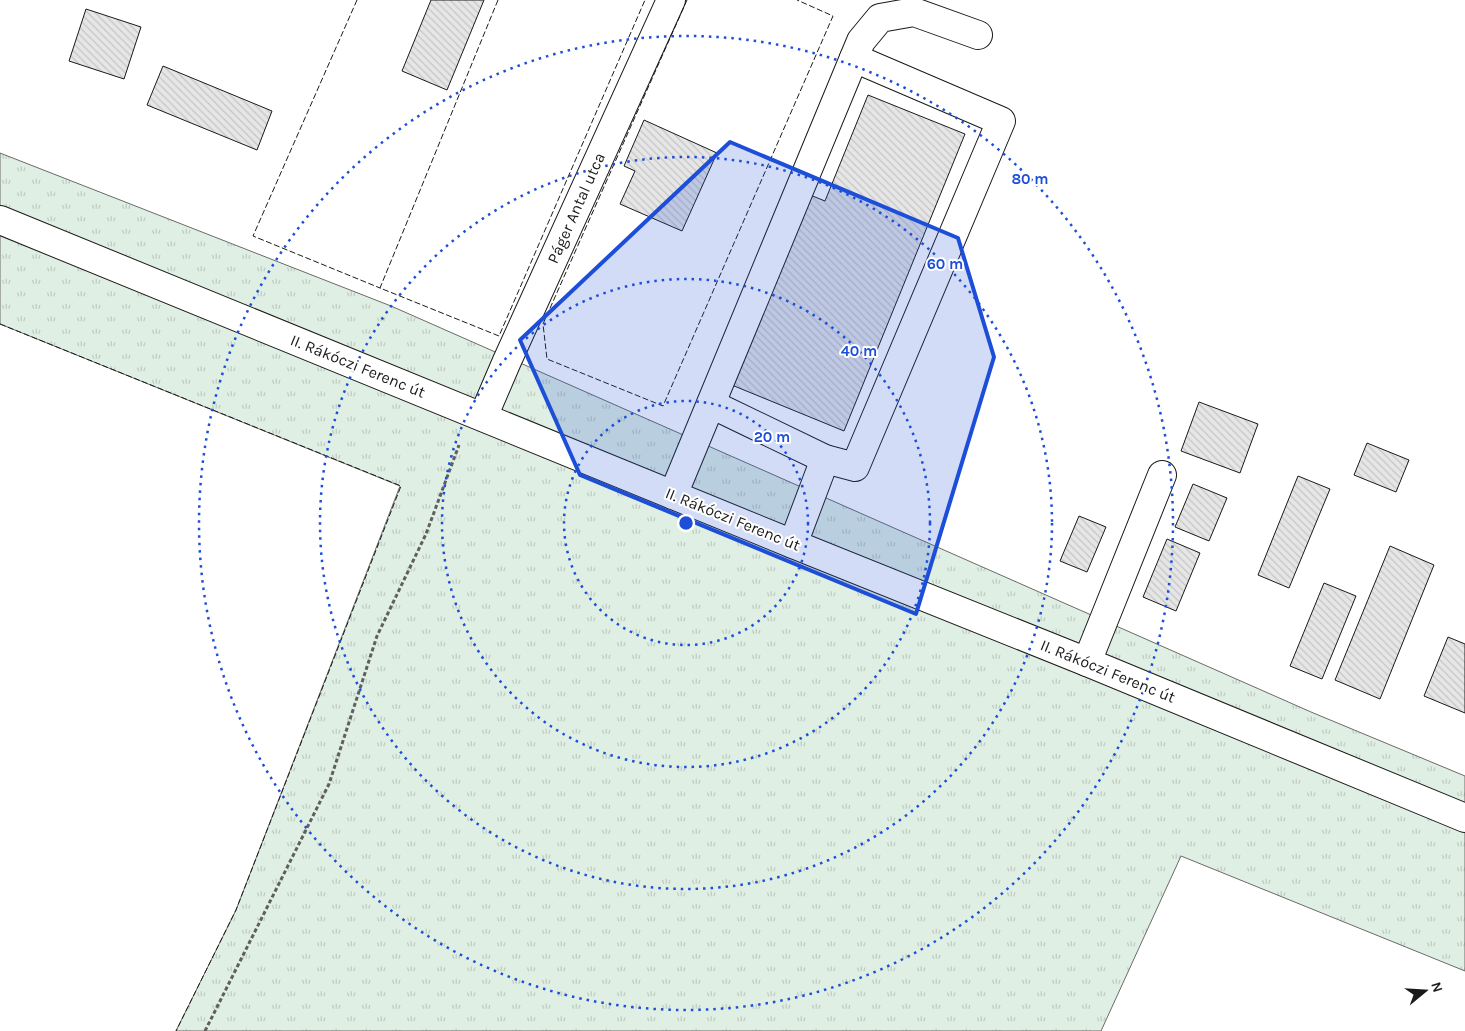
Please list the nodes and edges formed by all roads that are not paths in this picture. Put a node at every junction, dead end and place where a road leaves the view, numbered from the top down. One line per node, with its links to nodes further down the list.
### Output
1 (671, 0): 6 (main road, Páger Antal utca)
2 (978, 36): 3 (main road)
3 (854, 58): 5 (main road); 7 (main road)
4 (0, 220): 6 (main road, II. Rákóczi Ferenc út)
5 (711, 404): 7 (main road); 9 (main road)
6 (477, 414): 9 (main road, II. Rákóczi Ferenc út)
7 (825, 459): 10 (main road)
8 (1162, 474): 11 (main road)
9 (673, 495): 10 (main road, II. Rákóczi Ferenc út)
10 (793, 544): 11 (main road, II. Rákóczi Ferenc út)
11 (1087, 662): 12 (main road, II. Rákóczi Ferenc út)
12 (1465, 818)

